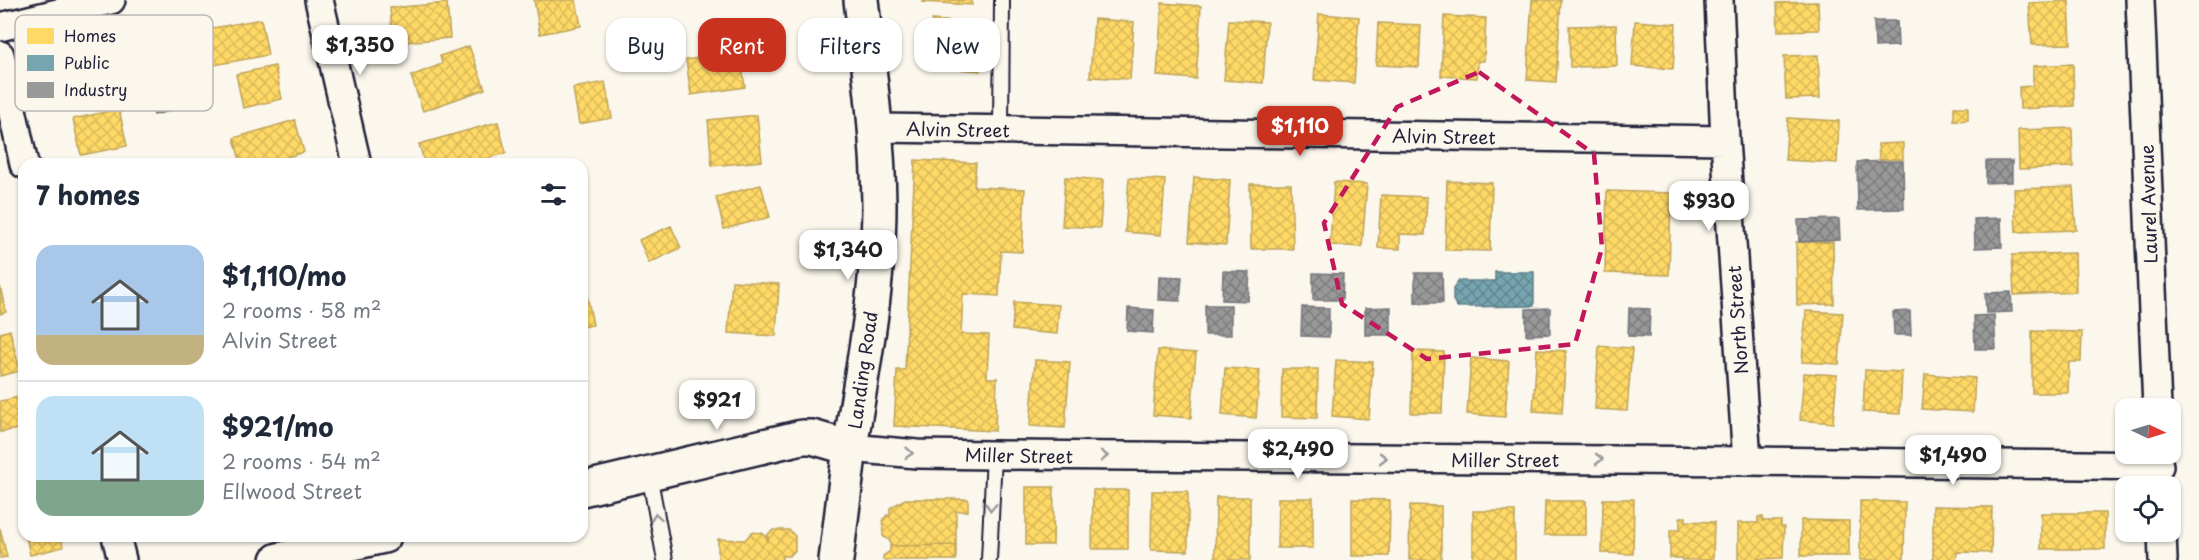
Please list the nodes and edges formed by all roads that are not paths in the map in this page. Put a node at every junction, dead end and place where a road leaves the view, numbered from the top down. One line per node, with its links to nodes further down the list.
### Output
1 (111, 0): 7 (street)
2 (319, 0): 15 (street)
3 (861, 0): 11 (street, Landing Road)
4 (1002, 0): 12 (lane)
5 (1719, 0): 13 (street, North Street)
6 (2140, 0): 16 (street, Laurel Avenue)
7 (49, 15)
8 (15, 23): 9 (street)
9 (0, 27)
10 (0, 55): 14 (street)
11 (876, 128): 12 (street, Alvin Street); 17 (street, Landing Road)
12 (1001, 130): 13 (street, Alvin Street)
13 (1725, 140): 19 (street, North Street)
14 (23, 158)
15 (356, 158)
16 (2157, 398)
17 (850, 448): 18 (street, Miller Street, one-way to 18); 21 (street); 29 (street, Landing Road)
18 (994, 455): 19 (street, Miller Street, one-way to 19); 30 (lane, one-way to 30)
19 (1748, 460): 20 (street, Miller Street)
20 (2159, 468)
21 (649, 473): 22 (street); 28 (lane, one-way to 21)
22 (588, 488)
23 (118, 542): 26 (street)
24 (358, 542): 27 (street)
25 (2162, 542): 31 (street)
26 (122, 560)
27 (278, 560)
28 (665, 560)
29 (836, 560)
30 (989, 560)
31 (2163, 560)

